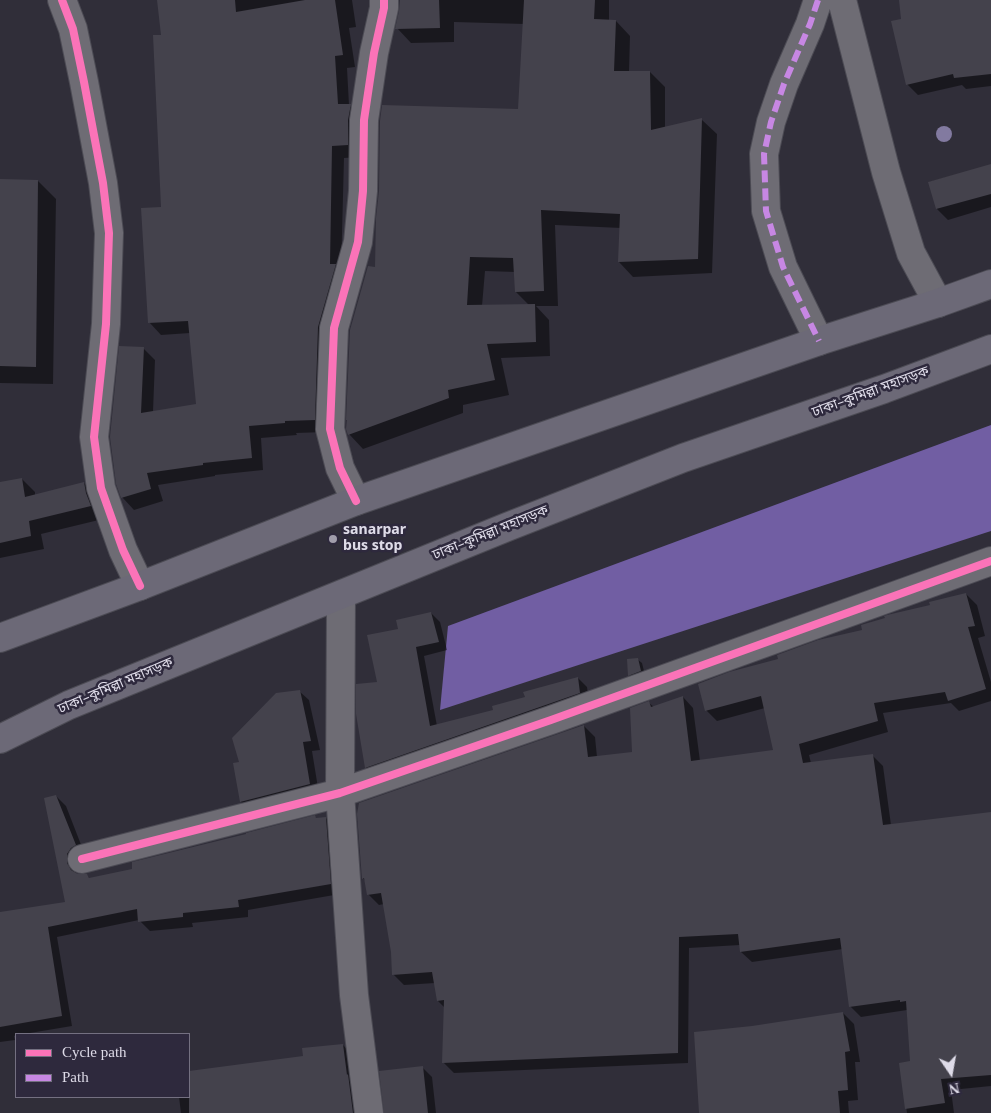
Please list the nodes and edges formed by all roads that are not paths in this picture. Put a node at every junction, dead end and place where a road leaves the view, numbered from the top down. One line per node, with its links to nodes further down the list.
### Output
1 (62, 0): 11 (street)
2 (384, 0): 9 (street)
3 (818, 0): 7 (street)
4 (842, 0): 6 (street)
5 (991, 284): 6 (highway)
6 (938, 303): 7 (highway)
7 (820, 341): 9 (highway)
8 (991, 349): 12 (highway, ঢাকা–কুমিল্লা মহাসড়ক)
9 (356, 502): 11 (highway)
10 (991, 561): 15 (street)
11 (140, 586): 13 (highway)
12 (342, 595): 14 (highway, ঢাকা–কুমিল্লা মহাসড়ক); 15 (street)
13 (0, 638)
14 (0, 739)
15 (340, 793): 16 (street); 17 (street)
16 (82, 859)
17 (369, 1113)

